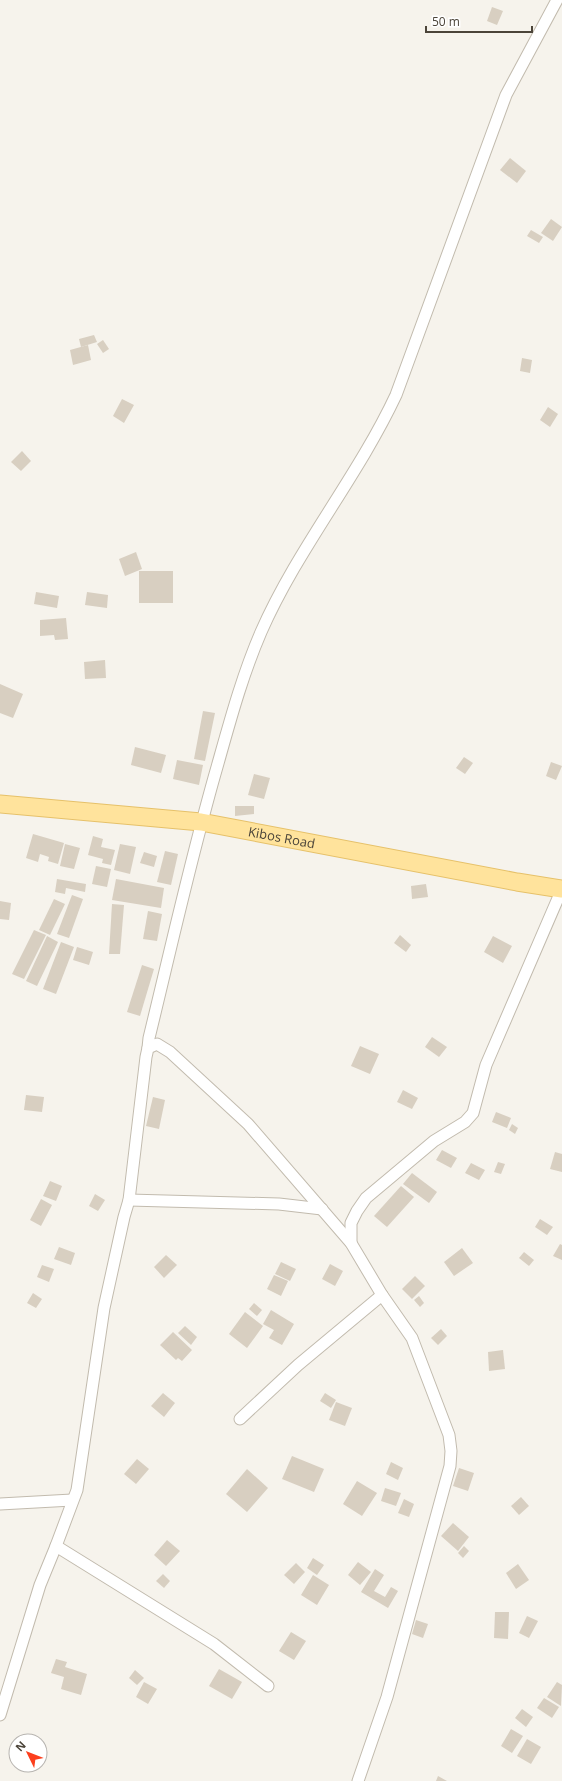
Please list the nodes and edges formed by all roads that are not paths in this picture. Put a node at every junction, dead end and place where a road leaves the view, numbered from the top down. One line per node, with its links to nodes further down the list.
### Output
1 (558, 0): 3 (street)
2 (0, 804): 3 (main road, Kibos Road)
3 (201, 822): 4 (main road, Kibos Road); 5 (street)
4 (562, 889): 8 (street)
5 (148, 1048): 6 (street); 7 (street)
6 (129, 1200): 7 (street); 11 (street)
7 (322, 1209): 8 (street)
8 (351, 1242): 9 (street)
9 (382, 1296): 10 (street); 16 (street)
10 (240, 1419)
11 (72, 1500): 12 (street); 13 (street)
12 (0, 1504)
13 (56, 1546): 14 (street); 15 (street)
14 (268, 1686)
15 (0, 1716)
16 (358, 1781)

